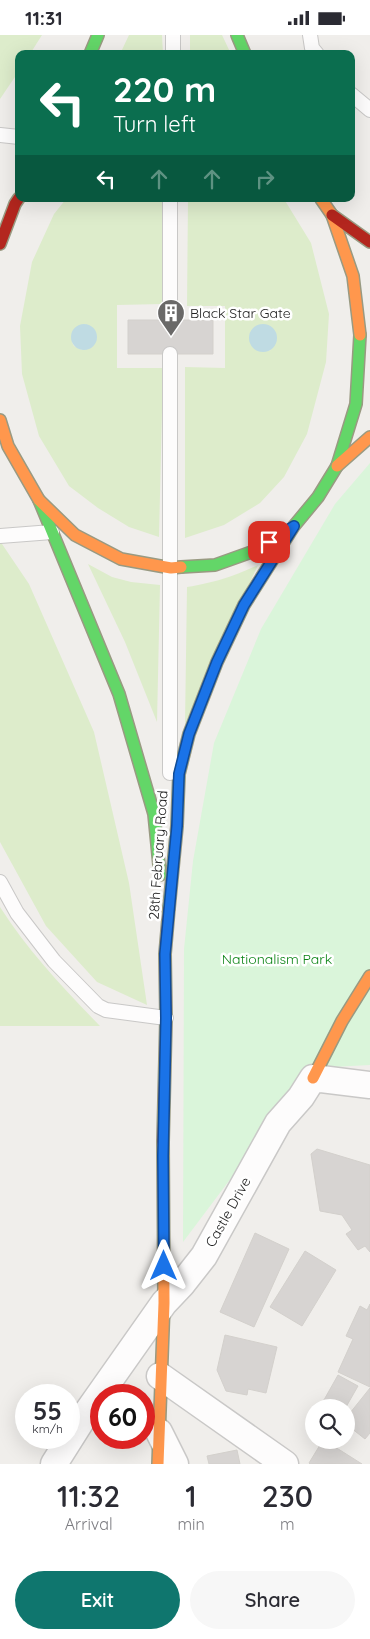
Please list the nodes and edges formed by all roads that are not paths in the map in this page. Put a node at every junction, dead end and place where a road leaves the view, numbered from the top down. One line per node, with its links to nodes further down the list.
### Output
1 (98, 35): 5 (main road)
2 (173, 35): 6 (lane)
3 (236, 35): 7 (main road)
4 (310, 35): 8 (lane)
5 (92, 50)
6 (172, 50)
7 (243, 50)
8 (314, 50)
9 (355, 97): 10 (lane)
10 (370, 110)
11 (0, 135): 12 (lane)
12 (15, 137)
13 (16, 202): 18 (main road)
14 (170, 202): 19 (lane)
15 (323, 202): 16 (main road)
16 (332, 215): 17 (main road); 23 (main road)
17 (370, 242)
18 (0, 244)
19 (170, 320)
20 (170, 354): 28 (lane)
21 (0, 420): 24 (main road)
22 (370, 437): 23 (main road, 28th February Road)
23 (337, 466): 25 (main road, 28th February Road)
24 (39, 500): 26 (main road, 28th February Road); 28 (main road)
25 (294, 526): 28 (main road); 30 (main road, 28th February Road)
26 (52, 532): 27 (lane); 30 (main road, 28th February Road)
27 (0, 536)
28 (171, 568): 30 (lane)
29 (0, 882): 32 (lane)
30 (166, 942): 32 (main road, 28th February Road)
31 (370, 976): 33 (main road)
32 (166, 1018): 35 (main road, 28th February Road)
33 (313, 1078): 34 (street); 35 (street, Castle Drive)
34 (370, 1085)
35 (164, 1303): 36 (main road, 28th February Road); 38 (street, Castle Drive)
36 (160, 1376): 37 (main road, 28th February Road); 41 (street)
37 (159, 1432): 39 (main road, 28th February Road); 40 (street)
38 (54, 1464)
39 (158, 1464)
40 (175, 1464)
41 (285, 1464)

